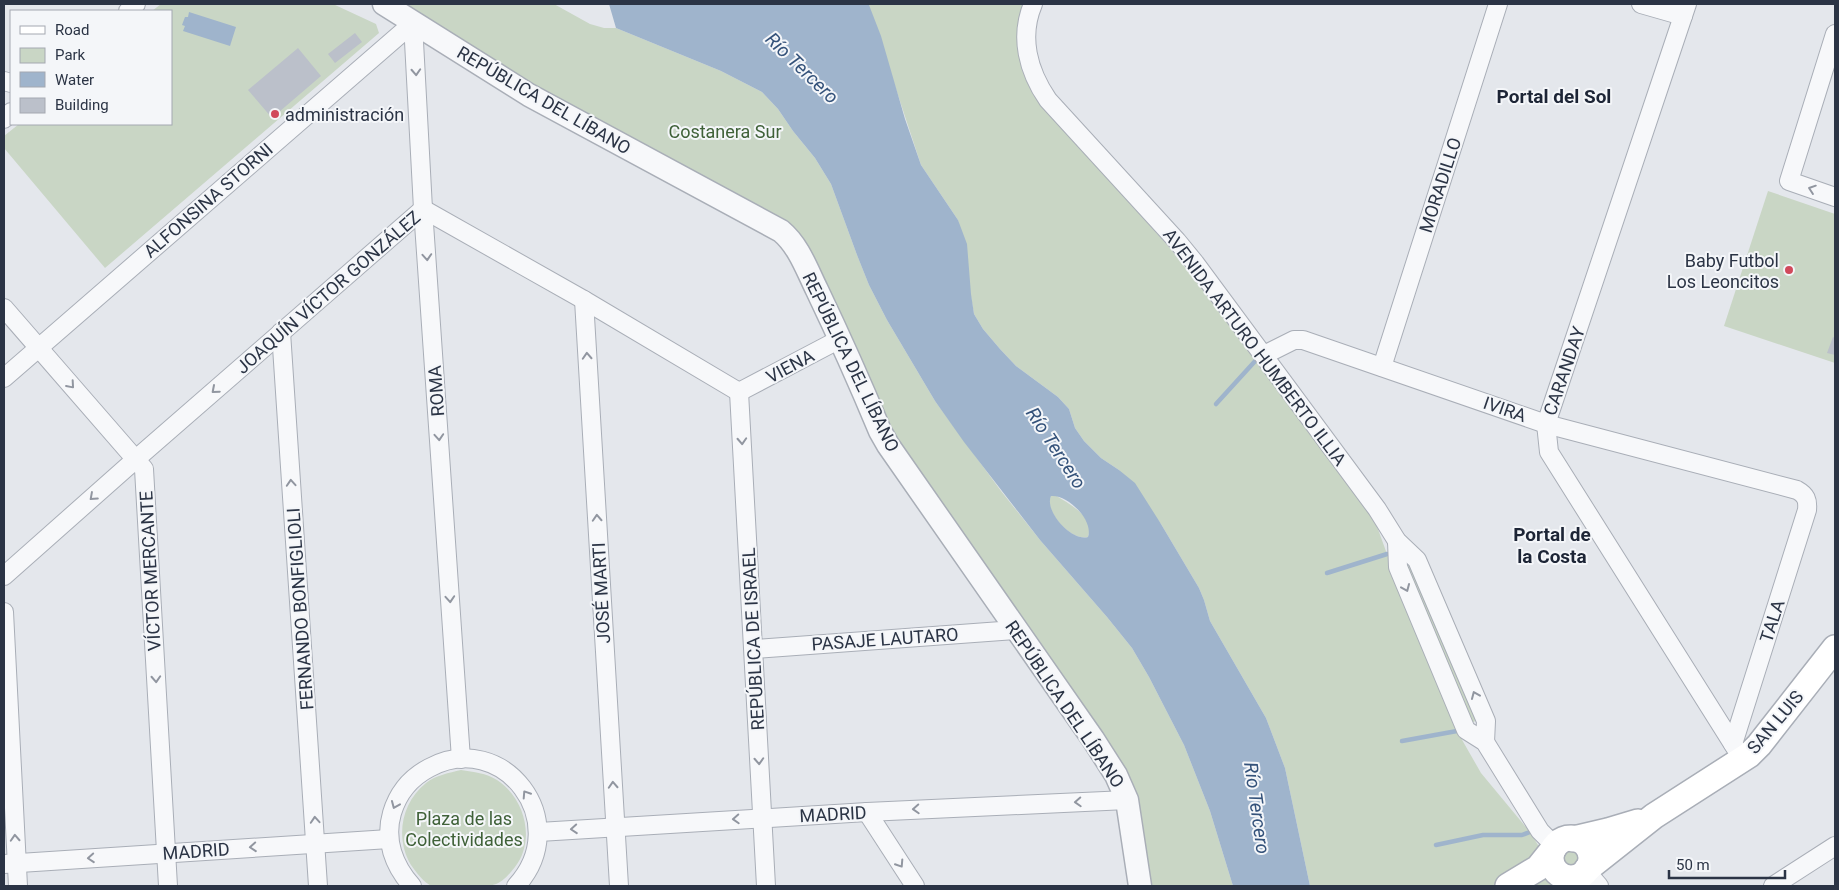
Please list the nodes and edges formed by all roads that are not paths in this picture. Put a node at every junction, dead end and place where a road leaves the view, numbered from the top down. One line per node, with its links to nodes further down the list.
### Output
1 (384, 4): 6 (street, REPÚBLICA DEL LÍBANO)
2 (1498, 4): 16 (street, MORADILLO)
3 (1640, 4): 5 (street)
4 (1032, 6): 15 (street, AVENIDA ARTURO HUMBERTO ILLIA)
5 (1685, 10): 19 (street, CARANDAY)
6 (413, 23): 9 (street, ROMA, one-way to 9); 13 (street, REPÚBLICA DEL LÍBANO); 14 (street, ALFONSINA STORNI)
7 (1835, 34): 8 (street, one-way to 7)
8 (1835, 197)
9 (424, 208): 10 (street, JOAQUÍN VÍCTOR GONZÁLEZ); 12 (street, JOAQUÍN VÍCTOR GONZÁLEZ); 28 (street, ROMA, one-way to 28)
10 (584, 300): 18 (street, JOAQUÍN VÍCTOR GONZÁLEZ); 33 (street, JOSÉ MARTI, one-way to 10)
11 (4, 308): 14 (street, VÍCTOR MERCANTE)
12 (281, 332): 20 (street, JOAQUÍN VÍCTOR GONZÁLEZ, one-way to 20); 36 (street, FERNANDO BONFIGLIOLI, one-way to 12)
13 (840, 339): 18 (street, VIENA); 24 (street, REPÚBLICA DEL LÍBANO)
14 (38, 348): 17 (street, ALFONSINA STORNI); 20 (street, VÍCTOR MERCANTE, one-way to 20)
15 (1264, 355): 16 (street, IVIRA); 37 (street, AVENIDA ARTURO HUMBERTO ILLIA)
16 (1382, 367): 19 (street, IVIRA)
17 (4, 378)
18 (739, 392): 26 (street, REPÚBLICA DE ISRAEL, one-way to 26)
19 (1546, 424): 21 (street, IVIRA); 27 (street, CARANDAY)
20 (136, 459): 22 (street, JOAQUÍN VÍCTOR GONZÁLEZ, one-way to 22); 39 (street, VÍCTOR MERCANTE, one-way to 39)
21 (1806, 498): 27 (street, TALA)
22 (4, 576)
23 (4, 612): 40 (street, one-way to 23)
24 (1015, 630): 26 (street, PASAJE LAUTARO); 29 (street, REPÚBLICA DEL LÍBANO)
25 (1835, 648): 27 (main road, SAN LUIS)
26 (754, 649): 32 (street, REPÚBLICA DE ISRAEL, one-way to 32)
27 (1738, 752): 31 (main road, SAN LUIS)
28 (461, 759): 34 (street, one-way to 28); 35 (street, one-way to 35)
29 (1127, 800): 30 (street, MADRID, one-way to 30); 51 (street, REPÚBLICA DEL LÍBANO)
30 (867, 812): 32 (street, MADRID); 50 (street, one-way to 50)
31 (1654, 816): 37 (main road, SAN LUIS); 41 (main road, SAN LUIS)
32 (762, 818): 33 (street, MADRID, one-way to 33); 49 (street, REPÚBLICA DE ISRAEL)
33 (615, 827): 34 (street, MADRID, one-way to 34); 48 (street, JOSÉ MARTI)
34 (539, 832): 47 (street)
35 (389, 839): 36 (street, MADRID); 46 (street)
36 (316, 843): 39 (street, MADRID, one-way to 39); 45 (street, FERNANDO BONFIGLIOLI)
37 (1561, 844): 41 (main road); 41 (main road); 42 (main road)
38 (1835, 846): 52 (street)
39 (165, 853): 40 (street, MADRID, one-way to 40); 44 (street, VÍCTOR MERCANTE)
40 (10, 864): 43 (street)
41 (1580, 877): 42 (main road)
42 (1519, 881)
43 (18, 886)
44 (168, 886)
45 (318, 886)
46 (412, 886)
47 (516, 886)
48 (618, 886)
49 (766, 886)
50 (915, 886)
51 (1140, 886)
52 (1773, 886)

